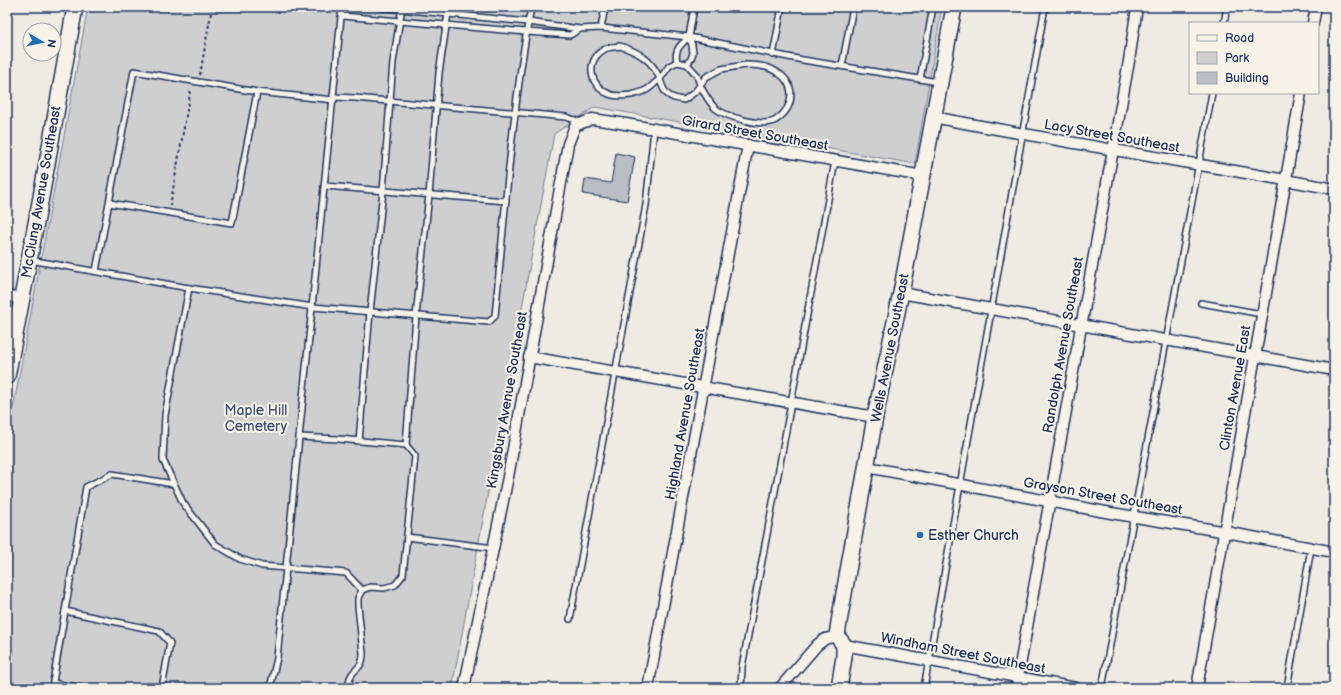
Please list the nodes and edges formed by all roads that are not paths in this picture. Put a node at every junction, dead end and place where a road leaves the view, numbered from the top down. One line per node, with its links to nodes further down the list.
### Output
1 (75, 7): 59 (street, McClung Avenue Southeast)
2 (342, 7): 18 (lane)
3 (379, 7): 16 (lane)
4 (449, 7): 17 (lane)
5 (531, 7): 20 (lane)
6 (605, 7): 24 (lane)
7 (694, 7): 27 (lane)
8 (782, 7): 28 (lane)
9 (853, 7): 31 (lane)
10 (933, 7): 33 (lane)
11 (954, 7): 34 (street, Wells Avenue Southeast)
12 (1045, 7): 46 (lane)
13 (1137, 7): 48 (street, Randolph Avenue Southeast)
14 (1227, 7): 21 (lane)
15 (1316, 7): 22 (street)
16 (401, 8): 17 (lane); 19 (lane)
17 (448, 14): 20 (lane); 23 (lane)
18 (342, 16): 19 (lane); 39 (lane)
19 (399, 20): 23 (lane); 40 (lane)
20 (528, 22): 25 (lane); 26 (lane)
21 (1224, 22)
22 (1313, 22)
23 (446, 25): 26 (lane); 41 (lane)
24 (601, 28): 25 (lane); 27 (lane)
25 (580, 29): 26 (lane)
26 (526, 32): 42 (lane)
27 (689, 37): 28 (lane); 29 (lane); 30 (lane)
28 (773, 55): 31 (lane)
29 (678, 62): 30 (lane); 32 (lane)
30 (687, 64): 35 (lane)
31 (842, 66): 33 (lane)
32 (660, 79): 32 (lane); 35 (lane)
33 (920, 80): 34 (lane)
34 (940, 83): 43 (street, Wells Avenue Southeast)
35 (700, 85): 35 (lane)
36 (258, 92): 39 (lane); 58 (lane); 58 (lane)
37 (1212, 94): 50 (lane)
38 (1301, 94): 52 (street, Clinton Avenue East)
39 (334, 99): 40 (lane); 53 (lane)
40 (390, 101): 41 (lane); 55 (lane)
41 (437, 105): 42 (lane); 56 (lane)
42 (515, 112): 44 (lane); 57 (lane)
43 (934, 117): 46 (street, Lacy Street Southeast); 51 (street, Wells Avenue Southeast)
44 (584, 122): 45 (street, Girard Street Southeast); 74 (street, Kingsbury Avenue Southeast)
45 (654, 129): 47 (street, Girard Street Southeast); 76 (lane)
46 (1022, 134): 48 (street, Lacy Street Southeast); 67 (lane)
47 (748, 145): 49 (street, Girard Street Southeast); 78 (street, Highland Avenue Southeast)
48 (1112, 150): 50 (street, Lacy Street Southeast); 71 (street, Randolph Avenue Southeast)
49 (835, 161): 51 (street, Girard Street Southeast); 79 (lane)
50 (1198, 165): 52 (street, Lacy Street Southeast); 72 (lane)
51 (923, 176): 62 (street, Wells Avenue Southeast)
52 (1286, 180): 54 (street, Lacy Street Southeast); 69 (street, Clinton Avenue East)
53 (325, 186): 55 (lane); 66 (lane)
54 (1334, 189)
55 (383, 191): 56 (lane); 68 (lane)
56 (429, 195): 57 (lane); 70 (lane)
57 (506, 201): 70 (lane)
58 (109, 203): 60 (lane)
59 (29, 260): 60 (lane); 64 (street, McClung Avenue Southeast)
60 (96, 271): 61 (lane)
61 (189, 288): 66 (lane); 87 (lane)
62 (901, 293): 67 (street); 80 (street, Wells Avenue Southeast)
63 (7, 296): 64 (street)
64 (22, 299): 77 (street, McClung Avenue Southeast)
65 (1201, 303): 69 (lane)
66 (313, 307): 68 (lane); 82 (lane)
67 (991, 309): 71 (street); 88 (lane)
68 (370, 312): 70 (lane); 83 (lane)
69 (1262, 314): 73 (street, Clinton Avenue East)
70 (416, 316): 84 (lane)
71 (1081, 325): 72 (street); 89 (street, Randolph Avenue Southeast)
72 (1166, 339): 73 (street); 90 (lane)
73 (1254, 355): 75 (street); 91 (street, Clinton Avenue East)
74 (529, 356): 76 (street); 93 (street, Kingsbury Avenue Southeast)
75 (1334, 370)
76 (616, 372): 78 (street); 99 (lane)
77 (7, 377)
78 (704, 387): 79 (street); 109 (street, Highland Avenue Southeast)
79 (792, 402): 80 (street); 110 (lane)
80 (875, 417): 86 (street, Wells Avenue Southeast)
81 (1334, 434): 85 (lane)
82 (300, 437): 83 (lane); 96 (lane)
83 (359, 441): 84 (lane)
84 (406, 445): 92 (lane)
85 (1332, 446)
86 (867, 467): 88 (street, Grayson Street Southeast); 100 (street, Wells Avenue Southeast)
87 (174, 484): 96 (lane); 98 (lane)
88 (960, 485): 89 (street, Grayson Street Southeast); 101 (lane)
89 (1049, 501): 90 (street, Grayson Street Southeast); 102 (street, Randolph Avenue Southeast)
90 (1134, 516): 91 (street, Grayson Street Southeast); 116 (lane)
91 (1224, 532): 94 (street, Grayson Street Southeast); 117 (street, Clinton Avenue East)
92 (407, 537): 93 (lane); 97 (lane)
93 (494, 548): 108 (street, Kingsbury Avenue Southeast)
94 (1311, 548): 95 (street, Grayson Street Southeast); 118 (lane)
95 (1334, 552)
96 (286, 569): 97 (lane); 106 (lane)
97 (362, 590): 107 (lane)
98 (65, 611): 103 (lane); 105 (lane)
99 (570, 619)
100 (841, 640): 101 (street, Windham Street Southeast); 111 (street); 112 (street, Wells Avenue Southeast)
101 (928, 661): 102 (street, Windham Street Southeast); 113 (lane)
102 (1018, 678): 114 (street, Randolph Avenue Southeast); 115 (street, Windham Street Southeast)
103 (52, 685): 104 (lane)
104 (80, 688)
105 (162, 688)
106 (270, 688)
107 (348, 688)
108 (464, 688)
109 (648, 688)
110 (741, 688)
111 (780, 688)
112 (839, 688)
113 (924, 688)
114 (1016, 688)
115 (1076, 688)
116 (1102, 688)
117 (1197, 688)
118 (1286, 688)

